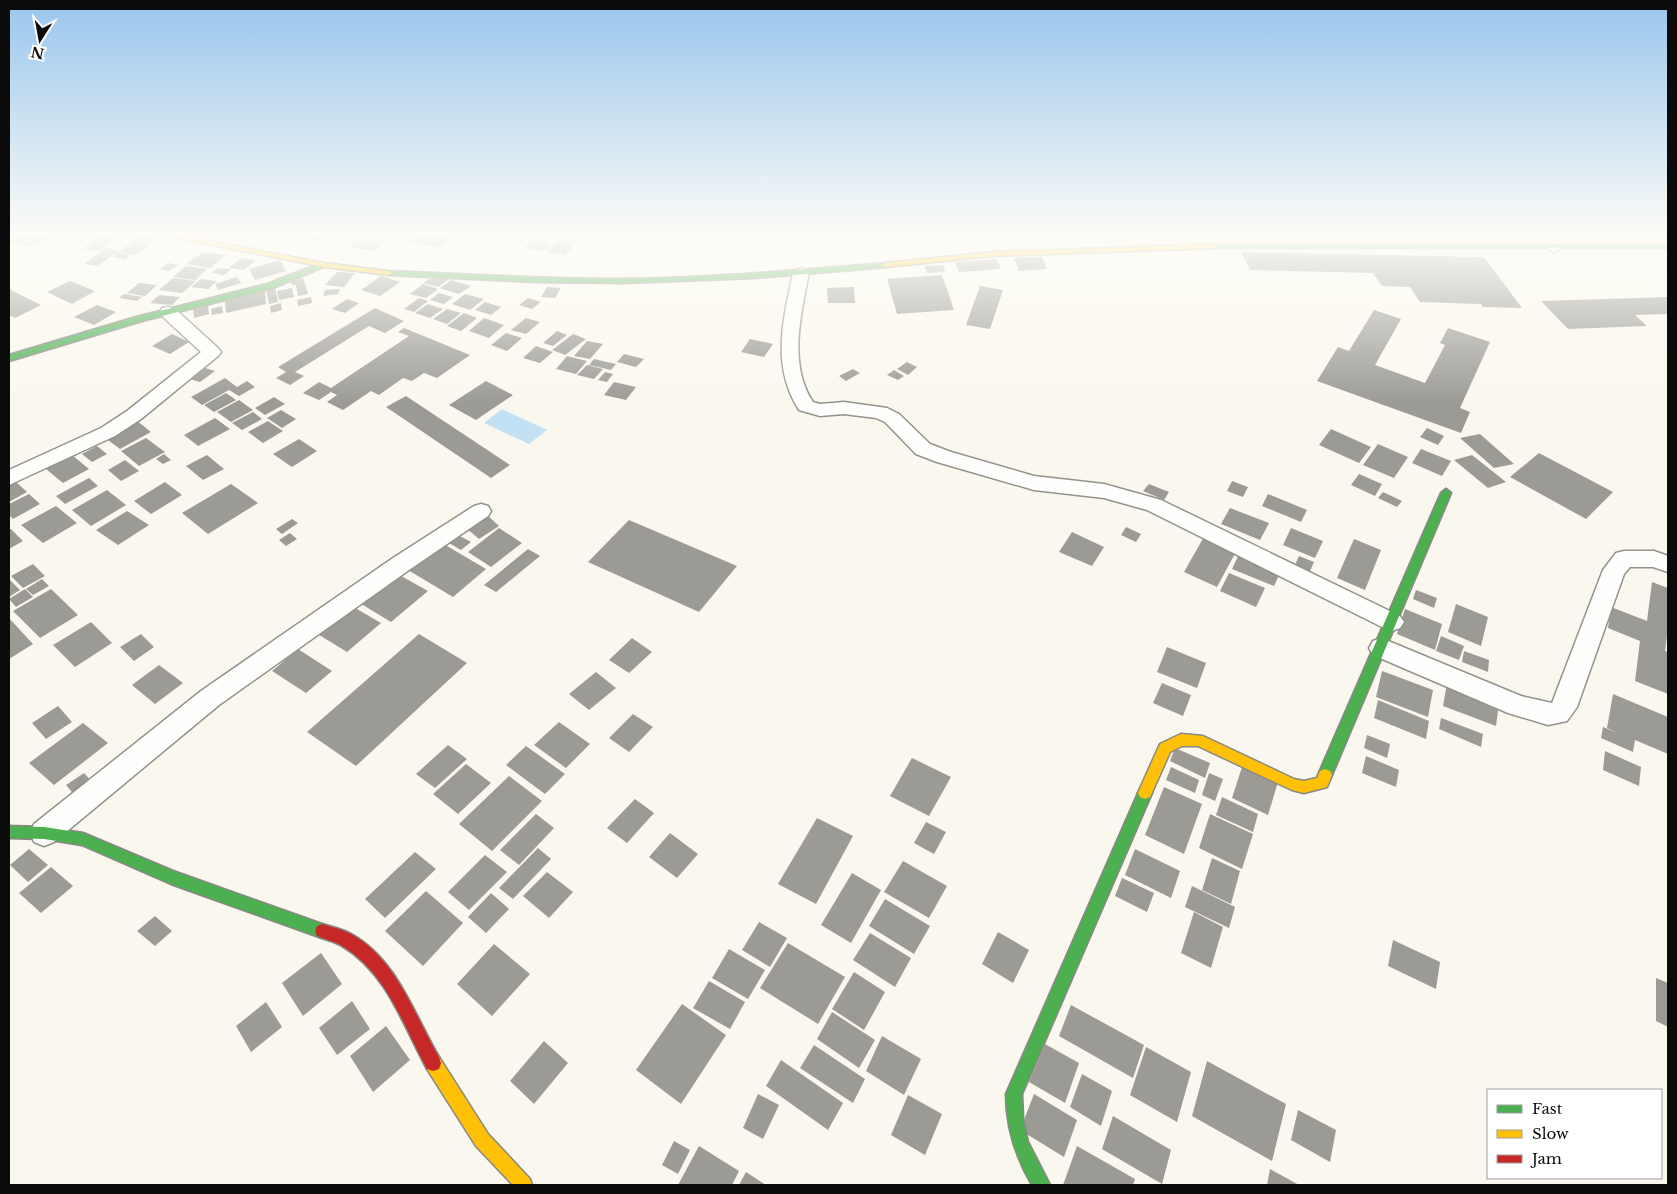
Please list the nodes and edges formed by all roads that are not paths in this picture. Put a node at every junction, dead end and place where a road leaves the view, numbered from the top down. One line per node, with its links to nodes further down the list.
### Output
1 (248, 292): 3 (main road)
2 (798, 292): 9 (street)
3 (168, 312): 4 (main road); 5 (street)
4 (9, 358)
5 (9, 478)
6 (1446, 493): 9 (main road)
7 (481, 511): 12 (street)
8 (1668, 564): 10 (street)
9 (1392, 622): 10 (main road)
10 (1381, 648): 14 (main road)
11 (9, 832): 12 (main road)
12 (44, 833): 13 (main road)
13 (524, 1185)
14 (1041, 1185)

